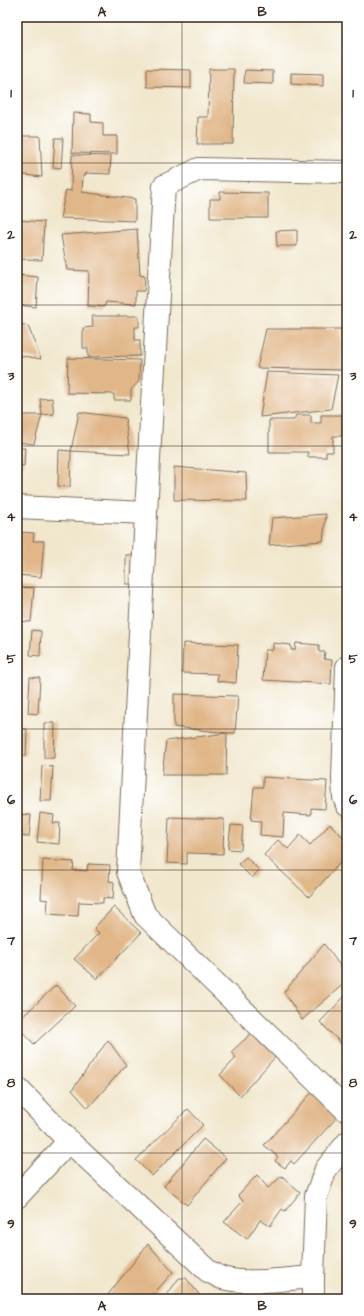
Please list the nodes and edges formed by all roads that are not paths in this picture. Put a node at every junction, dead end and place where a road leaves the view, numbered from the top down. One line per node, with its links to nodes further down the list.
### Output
1 (347, 172): 3 (street)
2 (17, 508): 3 (street)
3 (146, 513): 7 (street)
4 (347, 667): 5 (street)
5 (347, 805)
6 (17, 1088): 8 (street)
7 (347, 1111)
8 (69, 1141): 10 (street); 11 (street)
9 (347, 1143): 11 (street)
10 (17, 1197)
11 (312, 1277): 12 (street)
12 (313, 1299)

